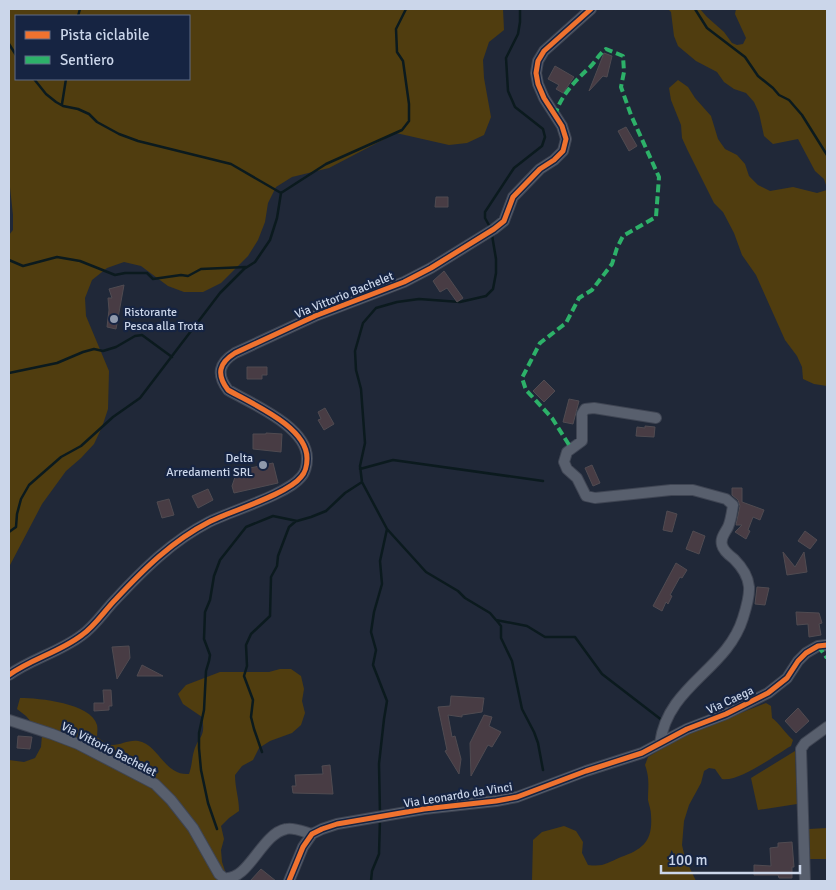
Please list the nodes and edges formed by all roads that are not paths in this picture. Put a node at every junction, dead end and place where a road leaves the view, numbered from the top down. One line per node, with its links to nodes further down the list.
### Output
1 (591, 9): 4 (street, Via Vittorio Bachelet)
2 (656, 418): 7 (street)
3 (827, 645): 7 (street, Via Caega)
4 (9, 675)
5 (9, 720): 8 (street, Via Vittorio Bachelet)
6 (827, 727): 10 (street)
7 (660, 743): 8 (street, Via Leonardo da Vinci)
8 (312, 834): 9 (street)
9 (289, 881)
10 (805, 881)

